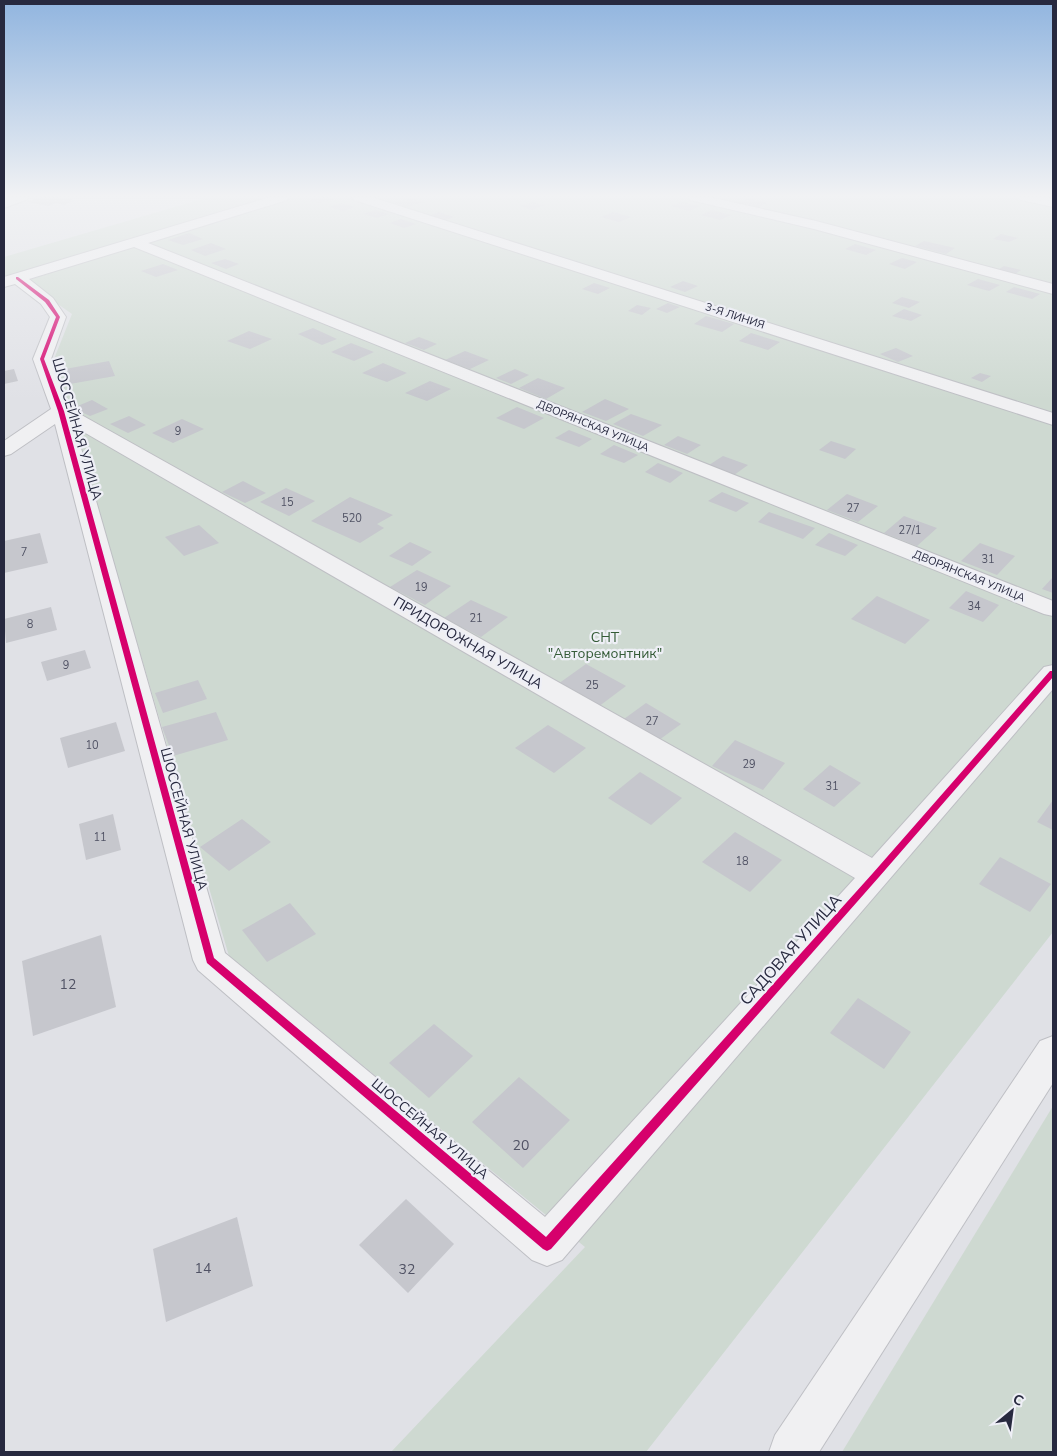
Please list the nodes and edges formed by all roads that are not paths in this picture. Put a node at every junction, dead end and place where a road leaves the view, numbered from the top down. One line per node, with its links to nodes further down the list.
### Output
1 (59, 265): 5 (street)
2 (191, 265): 10 (street, ДВОРЯНСКАЯ УЛИЦА)
3 (574, 265): 8 (street, 3-Я ЛИНИЯ)
4 (962, 265): 6 (street)
5 (10, 280): 7 (street, ШОССЕЙНАЯ УЛИЦА)
6 (1053, 289)
7 (61, 411): 9 (street); 12 (street, ПРИДОРОЖНАЯ УЛИЦА); 14 (street, ШОССЕЙНАЯ УЛИЦА)
8 (1053, 419)
9 (4, 450)
10 (1053, 609)
11 (1053, 673): 12 (street, САДОВАЯ УЛИЦА)
12 (876, 875): 14 (street, САДОВАЯ УЛИЦА)
13 (1053, 1052): 15 (street)
14 (547, 1245)
15 (792, 1452)

